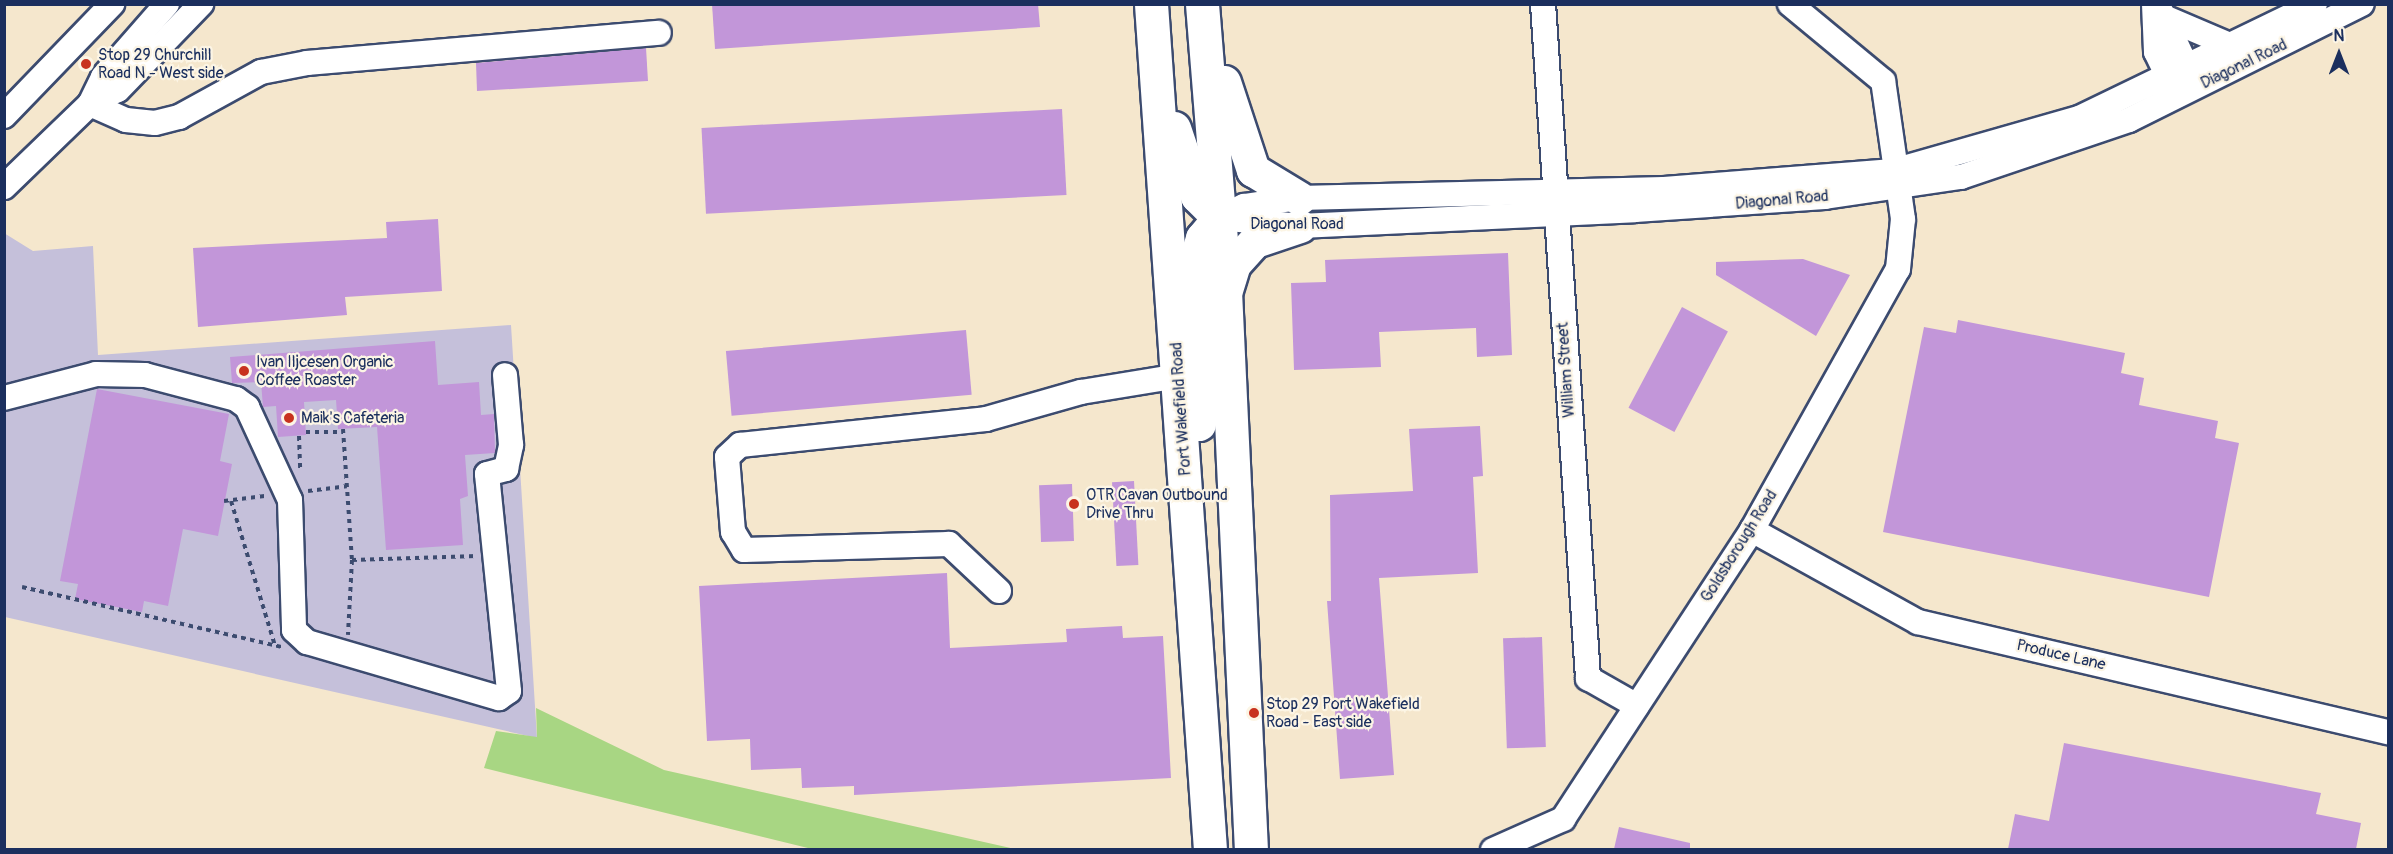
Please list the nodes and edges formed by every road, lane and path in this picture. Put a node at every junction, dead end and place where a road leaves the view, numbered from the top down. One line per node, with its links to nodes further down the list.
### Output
1 (112, 4): 18 (street)
2 (145, 4): 12 (street)
3 (167, 4): 12 (street)
4 (201, 4): 17 (street)
5 (1151, 4): 15 (highway, Port Wakefield Road)
6 (1204, 4): 22 (highway); 23 (highway)
7 (1543, 4): 21 (street, William Street)
8 (1790, 4): 19 (street, Goldsborough Road)
9 (2315, 4): 14 (street, Diagonal Road)
10 (2362, 4): 16 (street, Diagonal Road)
11 (2159, 9): 14 (street); 16 (street)
12 (144, 30): 17 (street)
13 (659, 33): 17 (street)
14 (2232, 46): 16 (street, Diagonal Road)
15 (1157, 64): 23 (highway); 26 (highway, Port Wakefield Road)
16 (2182, 82): 19 (street, Diagonal Road)
17 (90, 104): 20 (street)
18 (4, 116)
19 (1895, 179): 21 (street, Diagonal Road); 32 (street, Goldsborough Road)
20 (4, 187)
21 (1554, 202): 22 (street, Diagonal Road); 39 (street, William Street)
22 (1299, 212): 23 (street, Diagonal Road); 24 (highway)
23 (1219, 218): 24 (highway); 33 (highway)
24 (1225, 291): 42 (highway)
25 (505, 375): 27 (street)
26 (1179, 376): 33 (highway, Port Wakefield Road); 35 (street)
27 (4, 398)
28 (306, 432): 36 (path)
29 (299, 436): 30 (path)
30 (301, 492)
31 (231, 501): 37 (path)
32 (1752, 530): 39 (street, Goldsborough Road); 40 (street, Produce Lane)
33 (1190, 543): 41 (highway, Port Wakefield Road)
34 (22, 587): 37 (path)
35 (999, 591)
36 (348, 642)
37 (274, 646): 38 (path)
38 (285, 648)
39 (1637, 706): 43 (street, Goldsborough Road)
40 (2388, 732)
41 (1210, 849)
42 (1251, 849)
43 (1493, 849)

